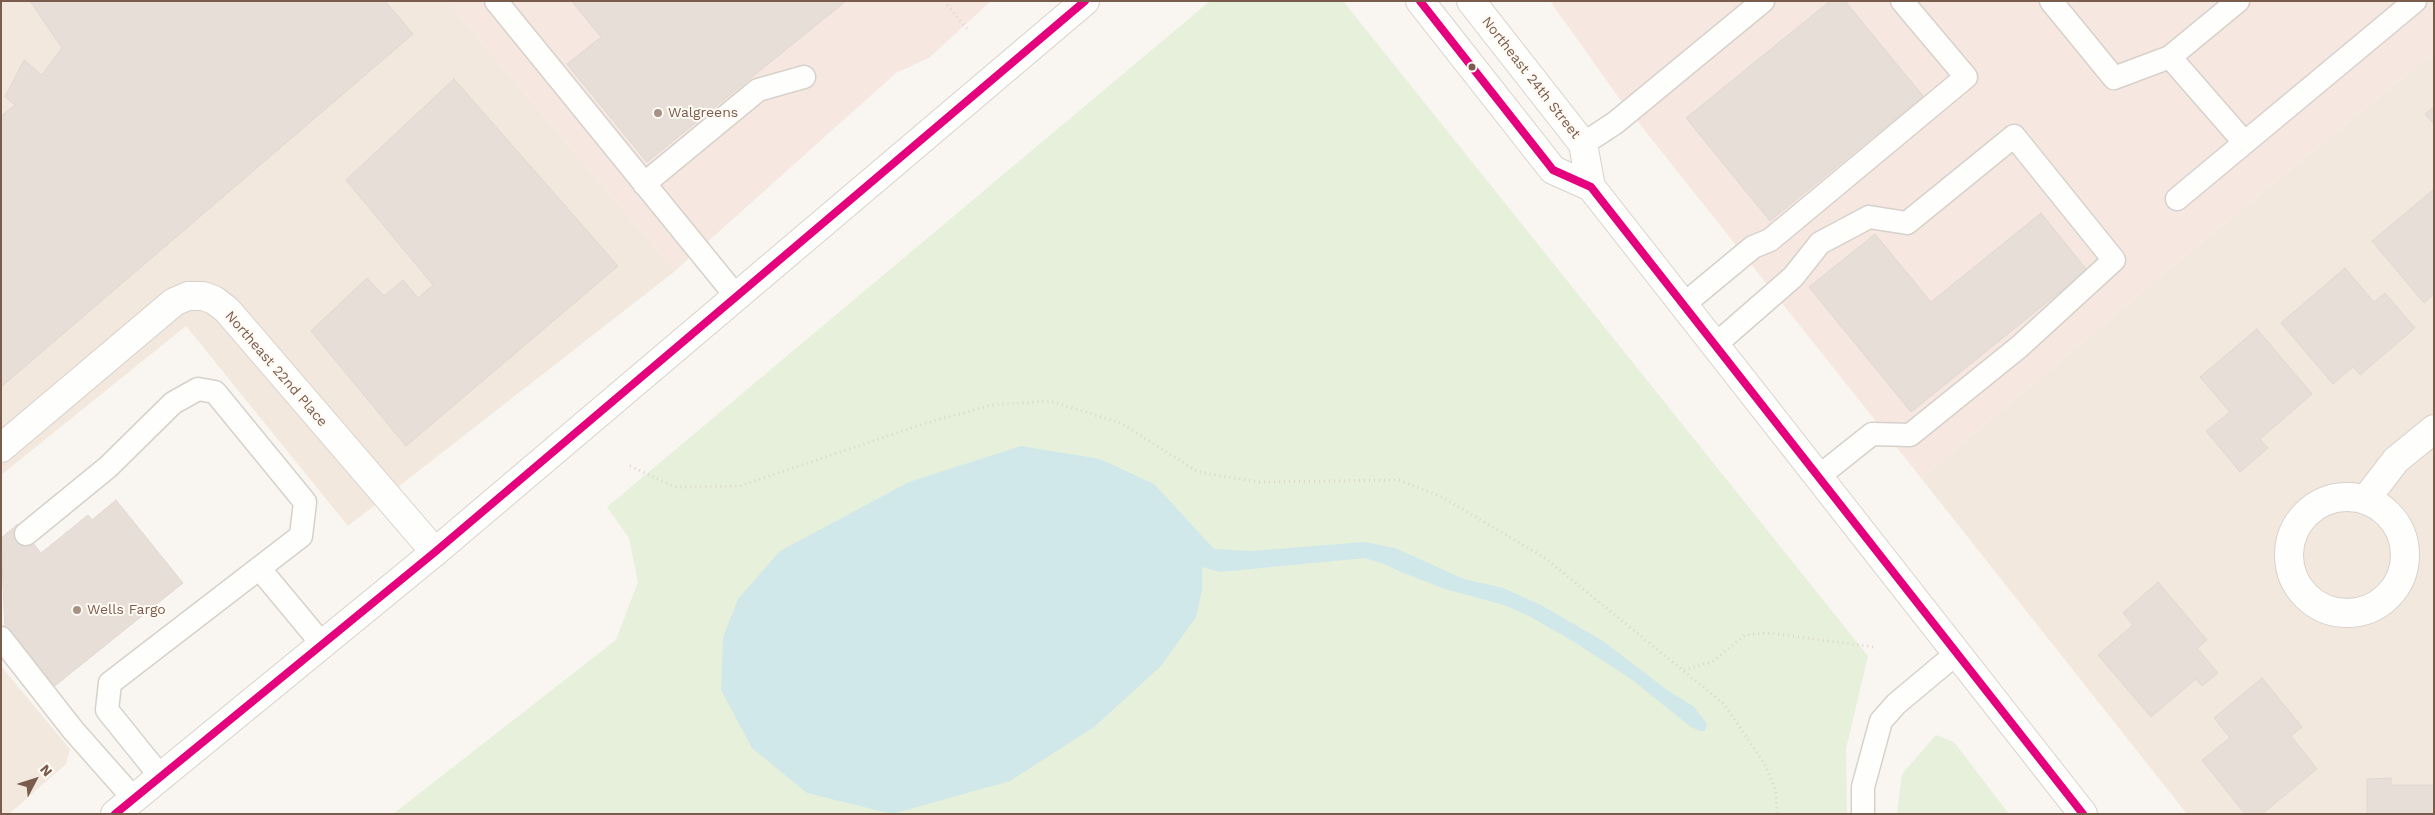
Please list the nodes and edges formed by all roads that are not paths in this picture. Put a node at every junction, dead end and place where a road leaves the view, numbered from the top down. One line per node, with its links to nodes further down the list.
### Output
1 (496, 1): 14 (lane)
2 (1085, 1): 17 (main road)
3 (1420, 1): 15 (main road, Northeast 24th Street)
4 (1471, 1): 13 (main road, Northeast 24th Street)
5 (1763, 1): 13 (lane)
6 (1902, 1): 18 (lane)
7 (2051, 1): 10 (lane)
8 (2238, 1): 10 (lane)
9 (2415, 1): 12 (lane)
10 (2170, 57): 12 (lane)
11 (804, 78): 14 (lane)
12 (2244, 142): 16 (lane)
13 (1583, 144): 15 (main road, Northeast 24th Street)
14 (644, 184): 17 (lane)
15 (1591, 187): 18 (main road, Northeast 24th Street)
16 (2177, 199)
17 (736, 296): 25 (main road)
18 (1683, 305): 19 (main road, Northeast 24th Street)
19 (1715, 345): 22 (main road, Northeast 24th Street); 22 (lane)
20 (2434, 429): 23 (main road)
21 (1, 448): 25 (main road, Northeast 22nd Place)
22 (1818, 477): 29 (main road, Northeast 24th Street)
23 (2366, 499): 23 (main road)
24 (26, 534): 26 (lane)
25 (434, 552): 28 (main road)
26 (259, 568): 28 (lane); 30 (lane)
27 (1, 638): 31 (lane)
28 (322, 644): 30 (main road)
29 (1957, 653): 32 (lane); 33 (main road, Northeast 24th Street)
30 (161, 776): 31 (main road)
31 (124, 806)
32 (1863, 814)
33 (2083, 814)

